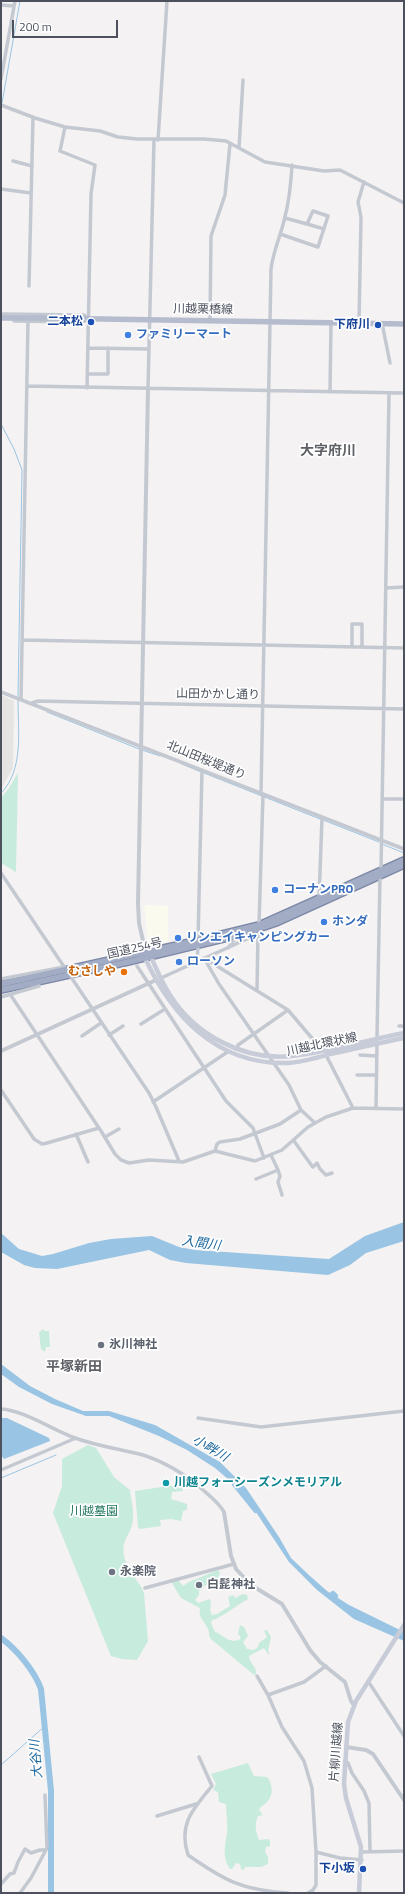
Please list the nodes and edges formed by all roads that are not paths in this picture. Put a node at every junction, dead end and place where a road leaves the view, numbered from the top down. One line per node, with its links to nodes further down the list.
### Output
1 (15, 1): 4 (street)
2 (166, 1): 10 (street)
3 (1, 5): 4 (street)
4 (14, 6): 5 (street)
5 (1, 79)
6 (243, 80): 12 (street)
7 (1, 105): 8 (street)
8 (33, 117): 9 (street); 15 (street)
9 (66, 127): 10 (street); 26 (street)
10 (156, 140): 11 (street); 27 (street)
11 (230, 144): 12 (street); 29 (street)
12 (239, 148): 14 (street)
13 (13, 161): 15 (street)
14 (292, 165): 16 (street); 20 (street)
15 (32, 166): 18 (street)
16 (364, 182): 19 (street); 32 (street)
17 (1, 189): 18 (street)
18 (31, 193): 24 (street)
19 (404, 202)
20 (285, 218): 21 (street); 23 (street)
21 (307, 224): 22 (street); 22 (street)
22 (324, 229): 23 (street)
23 (280, 234): 30 (street)
24 (29, 286)
25 (1, 316): 26 (main road, 川越栗橋線, bridge); 26 (street); 28 (street)
26 (88, 319): 27 (main road, 川越栗橋線); 28 (street); 35 (street)
27 (149, 319): 29 (main road, 川越栗橋線); 37 (street)
28 (28, 321): 40 (street)
29 (210, 321): 30 (main road, 川越栗橋線)
30 (270, 322): 31 (main road, 川越栗橋線); 43 (street)
31 (331, 323): 32 (main road, 川越栗橋線); 44 (street)
32 (359, 323): 33 (main road, 川越栗橋線)
33 (382, 323): 34 (main road, 川越栗橋線); 38 (street)
34 (404, 324)
35 (88, 348): 36 (street); 39 (street)
36 (108, 348): 37 (street); 39 (street)
37 (149, 349): 42 (street)
38 (390, 363)
39 (88, 374): 41 (street)
40 (28, 386): 41 (street); 49 (street)
41 (87, 388): 42 (street)
42 (148, 389): 43 (street); 50 (street)
43 (269, 390): 44 (street); 51 (street)
44 (330, 392): 45 (street)
45 (389, 393): 46 (street); 47 (street)
46 (404, 393)
47 (386, 588): 48 (street); 54 (street)
48 (404, 588)
49 (23, 640): 50 (street); 57 (street)
50 (143, 643): 51 (street); 59 (street)
51 (264, 646): 52 (street); 60 (street)
52 (352, 646): 53 (street); 53 (street)
53 (362, 647): 54 (street)
54 (385, 648): 55 (street); 61 (street)
55 (404, 648)
56 (1, 692): 57 (street, 北山田桜堤通り)
57 (21, 699): 58 (street, 北山田桜堤通り)
58 (32, 703): 59 (street, 山田かかし通り); 63 (street, 北山田桜堤通り)
59 (142, 704): 60 (street, 山田かかし通り); 63 (street)
60 (262, 706): 61 (street, 山田かかし通り); 65 (street)
61 (384, 709): 62 (street, 山田かかし通り); 66 (street)
62 (404, 709)
63 (141, 746): 64 (street, 北山田桜堤通り); 81 (street)
64 (202, 770): 65 (street, 北山田桜堤通り); 79 (street)
65 (262, 793): 68 (street, 北山田桜堤通り); 77 (street)
66 (382, 799): 67 (street); 69 (street)
67 (404, 799)
68 (322, 818): 69 (street, 北山田桜堤通り); 76 (street)
69 (381, 840): 70 (street, 北山田桜堤通り); 74 (street)
70 (404, 849)
71 (404, 860): 74 (highway, 国道254号)
72 (404, 865): 74 (highway, 国道254号)
73 (1, 873): 75 (street)
74 (380, 873): 76 (highway, 国道254号); 78 (highway, 国道254号); 109 (street)
75 (2, 878): 85 (street)
76 (320, 899): 77 (highway, 国道254号)
77 (259, 925): 79 (highway, 国道254号)
78 (244, 934): 79 (highway, 国道254号); 80 (street)
79 (198, 943): 81 (highway, 国道254号); 83 (street)
80 (228, 949): 82 (street); 92 (street)
81 (147, 956): 85 (highway, 国道254号); 87 (main road, 川越北環状線)
82 (204, 958): 83 (street); 92 (street); 104 (street)
83 (197, 962): 87 (street)
84 (137, 966): 90 (street)
85 (66, 970): 86 (street); 88 (highway, 国道254号); 89 (highway, 国道254号); 95 (street)
86 (1, 979)
87 (158, 979): 90 (street); 110 (main road, 川越北環状線); 113 (main road, 川越北環状線)
88 (38, 982): 91 (highway, 国道254号); 93 (street)
89 (1, 984)
90 (147, 984): 95 (street); 96 (street)
91 (1, 990)
92 (257, 990): 97 (street)
93 (10, 994): 94 (street); 105 (street)
94 (1, 997)
95 (92, 1009): 98 (street); 105 (street)
96 (165, 1009): 99 (street); 119 (street)
97 (288, 1010): 104 (street); 111 (street)
98 (101, 1023): 106 (street); 107 (street)
99 (141, 1024)
100 (123, 1026): 106 (street)
101 (399, 1026): 102 (street)
102 (404, 1026)
103 (404, 1033): 109 (main road, 川越北環状線)
104 (254, 1034): 110 (street); 115 (street)
105 (37, 1035): 112 (street); 129 (street)
106 (109, 1035): 123 (street)
107 (82, 1036)
108 (404, 1038): 109 (main road, 川越北環状線)
109 (377, 1041): 111 (main road, 川越北環状線); 114 (main road, 川越北環状線); 117 (street)
110 (237, 1049): 115 (main road, 川越北環状線)
111 (322, 1050): 115 (main road, 川越北環状線)
112 (1, 1051)
113 (229, 1051): 118 (main road, 川越北環状線); 119 (street)
114 (326, 1055): 118 (main road, 川越北環状線); 124 (street)
115 (269, 1056): 118 (street)
116 (360, 1056): 117 (street)
117 (376, 1056): 121 (street)
118 (272, 1062): 127 (street)
119 (204, 1068): 123 (street); 131 (street)
120 (358, 1075): 121 (street)
121 (376, 1075): 125 (street)
122 (1, 1090): 132 (street)
123 (153, 1102): 138 (street)
124 (353, 1108): 125 (street); 128 (street)
125 (376, 1108): 126 (street)
126 (404, 1109)
127 (301, 1110): 128 (street); 131 (street)
128 (314, 1122): 134 (street)
129 (99, 1128): 132 (street); 133 (street)
130 (119, 1129): 133 (street)
131 (256, 1133): 135 (street); 137 (street)
132 (76, 1134): 139 (street)
133 (105, 1137): 138 (street)
134 (294, 1141): 136 (street); 141 (street)
135 (215, 1150): 137 (street); 138 (street)
136 (271, 1155): 137 (street); 140 (street)
137 (264, 1158)
138 (179, 1161)
139 (88, 1162)
140 (278, 1170): 142 (street); 143 (street)
141 (332, 1173)
142 (256, 1179)
143 (282, 1195)
144 (1, 1410): 147 (street)
145 (404, 1411): 146 (street)
146 (198, 1418)
147 (76, 1438): 148 (street); 149 (street)
148 (1, 1470)
149 (224, 1512): 150 (street)
150 (234, 1564): 151 (street); 153 (street)
151 (145, 1588)
152 (404, 1625): 155 (main road, 片柳川越線)
153 (326, 1666): 156 (street); 157 (street)
154 (256, 1676): 156 (street)
155 (368, 1681): 157 (main road, 片柳川越線); 158 (street)
156 (268, 1695): 169 (street)
157 (354, 1704): 159 (main road, 片柳川越線)
158 (404, 1736)
159 (346, 1746): 161 (main road, 片柳川越線); 163 (street)
160 (199, 1757): 164 (street)
161 (344, 1761): 167 (street); 170 (main road, 片柳川越線)
162 (45, 1795): 166 (street)
163 (404, 1800)
164 (197, 1804): 165 (street); 174 (street)
165 (157, 1816)
166 (46, 1850): 172 (street); 173 (street)
167 (370, 1851): 168 (street); 170 (street)
168 (404, 1851)
169 (316, 1852): 171 (street); 175 (street)
170 (362, 1852): 171 (main road, 片柳川越線)
171 (362, 1860): 176 (main road, 片柳川越線)
172 (1, 1884)
173 (20, 1893)
174 (288, 1893)
175 (308, 1893)
176 (359, 1893)

